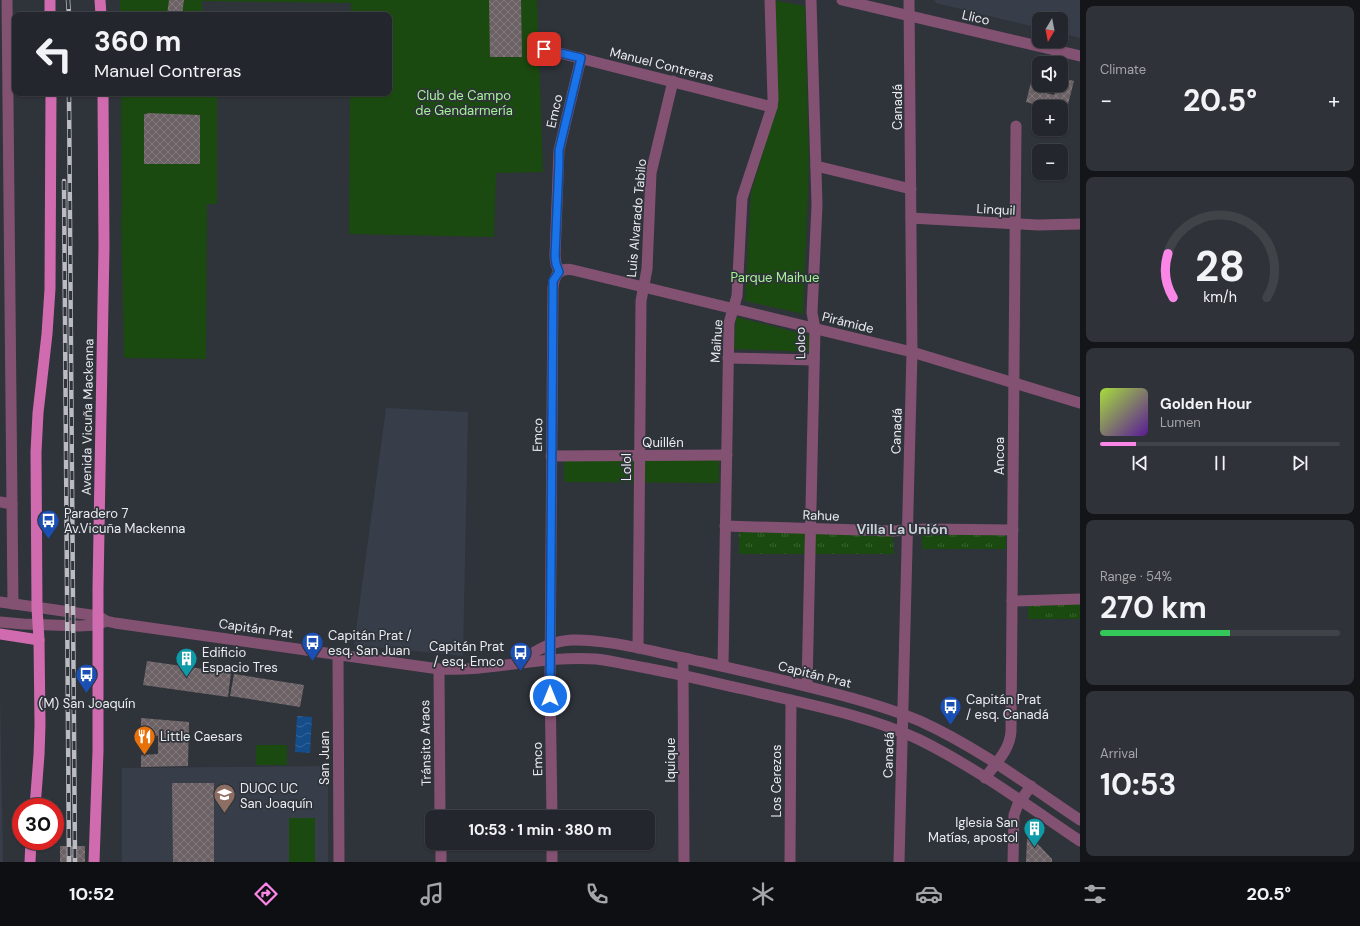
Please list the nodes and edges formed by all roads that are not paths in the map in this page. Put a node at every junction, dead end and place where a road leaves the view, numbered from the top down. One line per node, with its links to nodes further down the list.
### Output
1 (7, 0): 14 (street)
2 (50, 0): 8 (main road)
3 (100, 0): 9 (main road)
4 (770, 0): 18 (street, Maihue)
5 (810, 0): 20 (street, Lolco)
6 (842, 0): 10 (street, Llico)
7 (909, 0): 10 (street, Canadá)
8 (50, 12)
9 (101, 12)
10 (910, 15): 12 (street, Llico); 21 (street, Canadá)
11 (544, 49): 13 (street, Manuel Contreras)
12 (1080, 56)
13 (581, 58): 15 (street, Manuel Contreras); 26 (street, Emco)
14 (8, 59): 25 (street)
15 (673, 81): 18 (street, Manuel Contreras); 27 (street, Luis Alvarado Tabilo)
16 (51, 96): 49 (main road)
17 (103, 96): 50 (main road, Avenida Vicuña Mackenna)
18 (772, 106): 28 (street, Maihue)
19 (1016, 126): 23 (street, Ancoa)
20 (816, 166): 21 (street); 29 (street, Lolco)
21 (911, 189): 22 (street, Canadá)
22 (911, 218): 23 (street, Linquil); 30 (street, Canadá)
23 (1016, 224): 24 (street, Linquil); 33 (street, Ancoa)
24 (1080, 224)
25 (5, 228): 34 (street)
26 (559, 272): 27 (street, Pirámide); 37 (street, Emco)
27 (644, 287): 28 (street, Pirámide); 38 (street, Lolol)
28 (733, 308): 29 (street, Pirámide); 31 (street, Maihue)
29 (815, 328): 30 (street, Pirámide); 32 (street, Lolco)
30 (912, 352): 33 (street, Pirámide); 43 (street, Canadá)
31 (728, 358): 32 (street); 36 (street, Maihue)
32 (814, 360): 42 (street, Lolco)
33 (1014, 383): 35 (street, Pirámide); 44 (street, Ancoa)
34 (5, 397): 40 (street)
35 (1080, 403)
36 (727, 455): 38 (street, Quillén); 41 (street, Maihue)
37 (551, 456): 38 (street, Quillén); 55 (street, Emco)
38 (640, 456): 56 (street, Lolol)
39 (0, 502): 40 (street)
40 (12, 504): 48 (street)
41 (725, 526): 42 (street, Rahue); 61 (street, Maihue)
42 (810, 528): 43 (street, Rahue); 64 (street, Lolco)
43 (908, 530): 44 (street, Rahue); 66 (street, Canadá)
44 (1013, 530): 46 (street, Ancoa)
45 (1080, 599): 46 (street)
46 (1012, 601): 68 (street, Ancoa)
47 (0, 602): 48 (street)
48 (13, 604): 49 (street)
49 (37, 608): 50 (street); 52 (main road)
50 (100, 621): 52 (street); 57 (street, Capitán Prat); 81 (main road, Avenida Vicuña Mackenna)
51 (0, 622): 52 (street)
52 (38, 625): 54 (main road)
53 (0, 634): 54 (main road)
54 (39, 640): 71 (main road)
55 (551, 644): 56 (street, Capitán Prat); 59 (street, Emco); 60 (street, Capitán Prat)
56 (638, 648): 58 (street, Capitán Prat)
57 (338, 654): 62 (street, Capitán Prat); 82 (street, San Juan)
58 (683, 658): 61 (street, Capitán Prat); 63 (street, Iquique)
59 (550, 661): 60 (street, Capitán Prat); 63 (street, Capitán Prat); 74 (street, Emco)
60 (521, 662): 62 (street, Capitán Prat)
61 (723, 666): 64 (street, Capitán Prat)
62 (439, 669): 73 (street, Tránsito Araos)
63 (683, 675): 65 (street, Capitán Prat); 85 (street, Iquique)
64 (806, 686): 66 (street, Capitán Prat)
65 (791, 700): 67 (street, Capitán Prat); 86 (street, Los Cerezos)
66 (903, 714): 67 (street, Canadá); 68 (street, Capitán Prat)
67 (902, 732): 69 (street, Capitán Prat); 87 (street, Canadá)
68 (996, 764): 69 (street, Ancoa); 70 (street, Capitán Prat)
69 (985, 778): 72 (street, Capitán Prat)
70 (1031, 786): 72 (street); 75 (street, Capitán Prat)
71 (36, 798)
72 (1021, 801): 76 (street, Capitán Prat); 88 (street)
73 (440, 810)
74 (552, 810)
75 (1080, 820)
76 (1080, 841)
77 (31, 850): 80 (main road)
78 (441, 850): 83 (street)
79 (552, 850): 84 (street)
80 (30, 862)
81 (94, 862)
82 (339, 862)
83 (441, 862)
84 (552, 862)
85 (684, 862)
86 (790, 862)
87 (899, 862)
88 (1013, 862)

